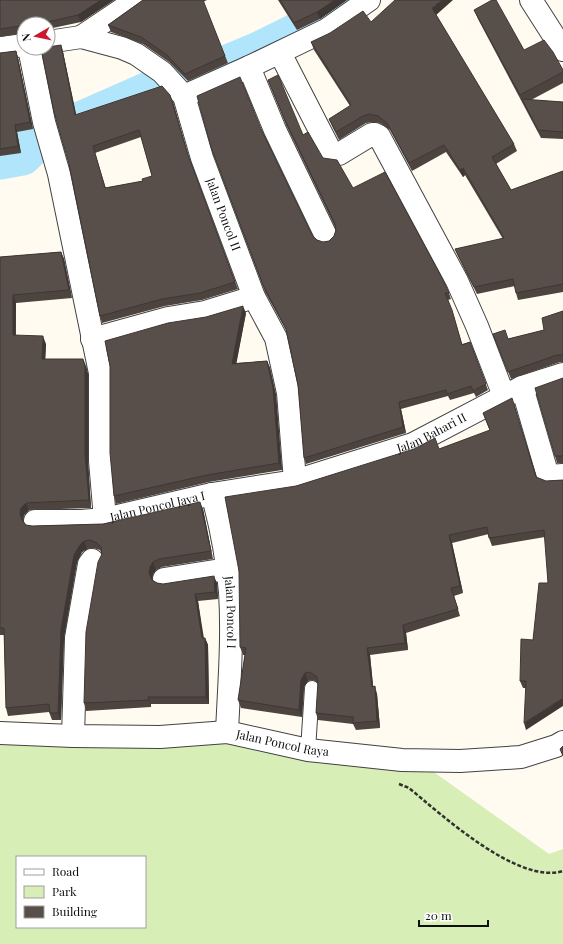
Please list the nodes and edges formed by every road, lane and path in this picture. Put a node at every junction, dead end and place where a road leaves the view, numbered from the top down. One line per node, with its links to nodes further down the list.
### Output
1 (136, 0): 4 (street)
2 (369, 0): 9 (street)
3 (531, 0): 8 (street)
4 (81, 37): 5 (street); 12 (street)
5 (56, 41)
6 (16, 46): 7 (street)
7 (0, 48)
8 (563, 50)
9 (280, 53): 11 (street); 17 (street)
10 (31, 56): 15 (street, Jalan Poncol Jaya I)
11 (250, 67): 12 (street); 13 (street)
12 (177, 88): 14 (street, Jalan Poncol II)
13 (326, 236)
14 (254, 297): 15 (street); 19 (street, Jalan Poncol II)
15 (92, 339): 21 (street, Jalan Poncol Jaya I)
16 (563, 374): 17 (street, Jalan Bahari II)
17 (513, 392): 18 (street); 19 (street, Jalan Bahari II)
18 (563, 475)
19 (295, 481): 20 (street, Jalan Poncol Jaya I)
20 (212, 494): 21 (street, Jalan Poncol Jaya I); 24 (street, Jalan Poncol I)
21 (105, 519): 22 (street)
22 (35, 521)
23 (92, 560): 29 (street)
24 (227, 570): 25 (street); 27 (street, Jalan Poncol I)
25 (164, 580)
26 (312, 688): 31 (lane)
27 (227, 732): 29 (street, Jalan Poncol Raya); 31 (street, Jalan Poncol Raya)
28 (0, 733): 29 (street, Jalan Poncol Raya)
29 (73, 736)
30 (563, 742): 31 (street, Jalan Poncol Raya)
31 (308, 750)
32 (393, 781): 33 (path)
33 (563, 871)

